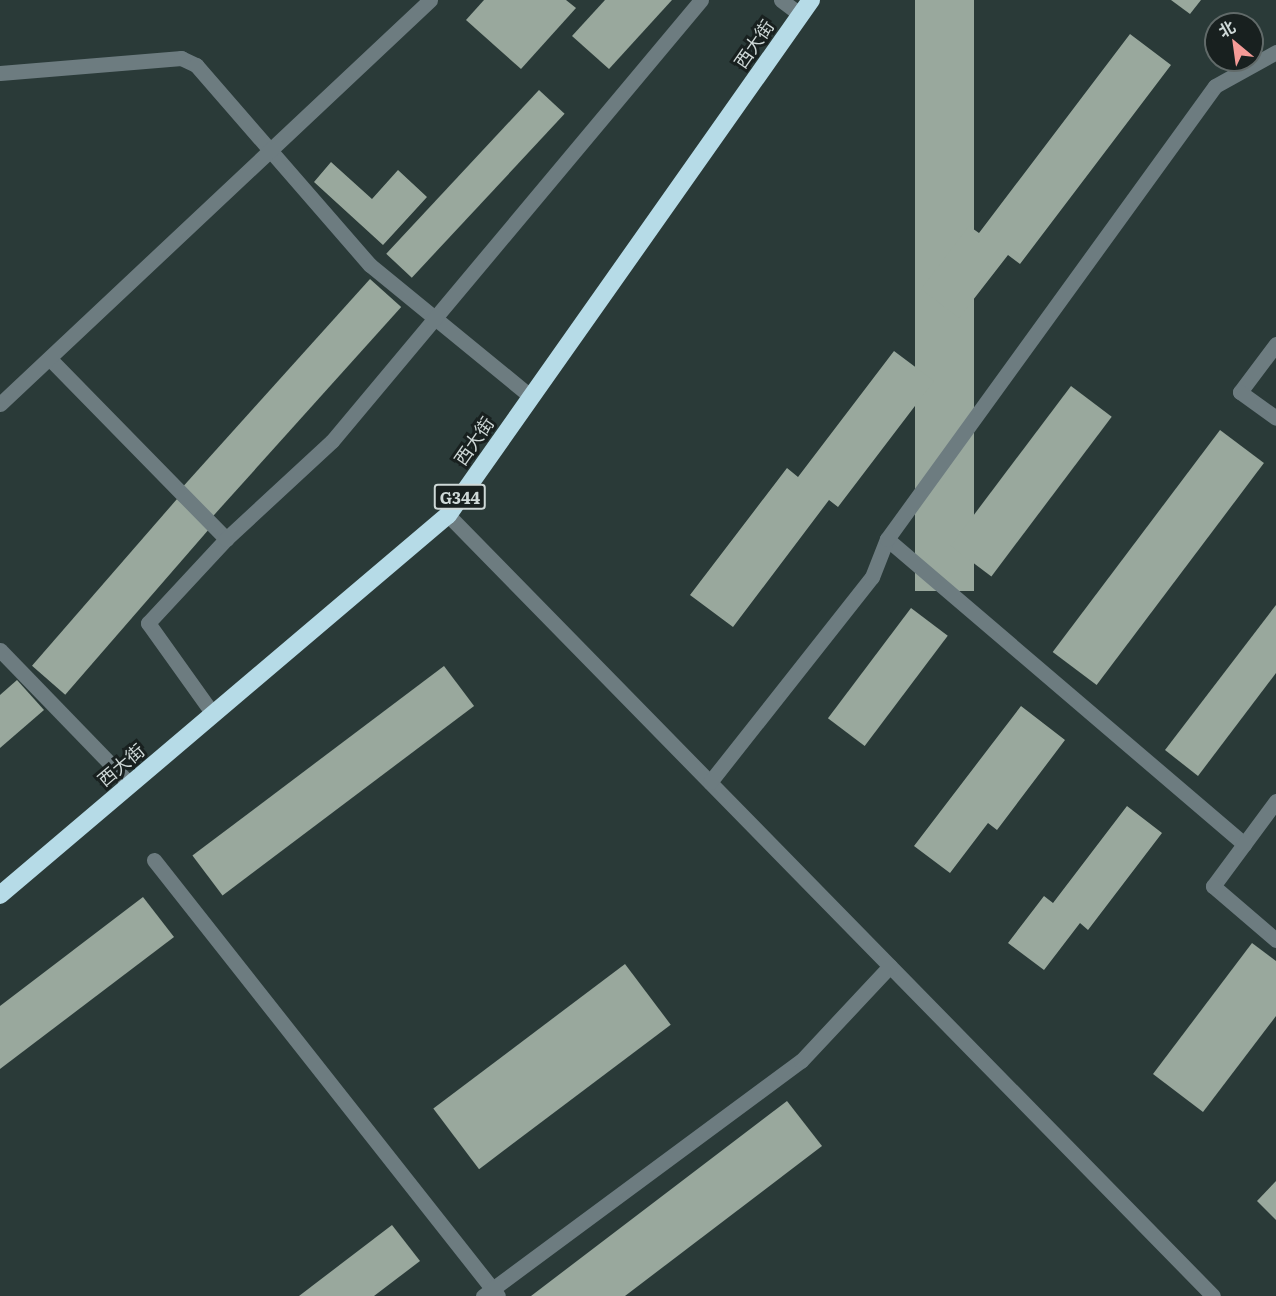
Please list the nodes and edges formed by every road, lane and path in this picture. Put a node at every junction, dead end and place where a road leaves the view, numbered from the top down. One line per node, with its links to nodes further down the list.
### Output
1 (430, 0): 7 (street)
2 (701, 0): 8 (street)
3 (781, 0): 4 (street)
4 (806, 8): 11 (highway, 西大街 / G344)
5 (1276, 52): 16 (street)
6 (0, 73): 7 (street)
7 (268, 150): 8 (street); 10 (street)
8 (435, 318): 11 (street); 15 (street)
9 (1276, 344): 13 (street)
10 (50, 359): 12 (street); 15 (street)
11 (531, 397): 14 (highway, 西大街 / G344)
12 (0, 404)
13 (1276, 418)
14 (447, 515): 18 (highway, 西大街 / G344); 19 (street)
15 (226, 539): 18 (street)
16 (886, 539): 19 (street); 22 (street)
17 (0, 650): 20 (street)
18 (213, 714): 20 (highway, 西大街 / G344)
19 (710, 782): 26 (street)
20 (130, 784): 24 (highway, 西大街 / G344)
21 (1276, 801): 22 (street)
22 (1244, 844): 25 (street)
23 (154, 860): 27 (street)
24 (3, 888)
25 (1276, 940)
26 (890, 966): 27 (street); 28 (street)
27 (491, 1294)
28 (1213, 1296)

